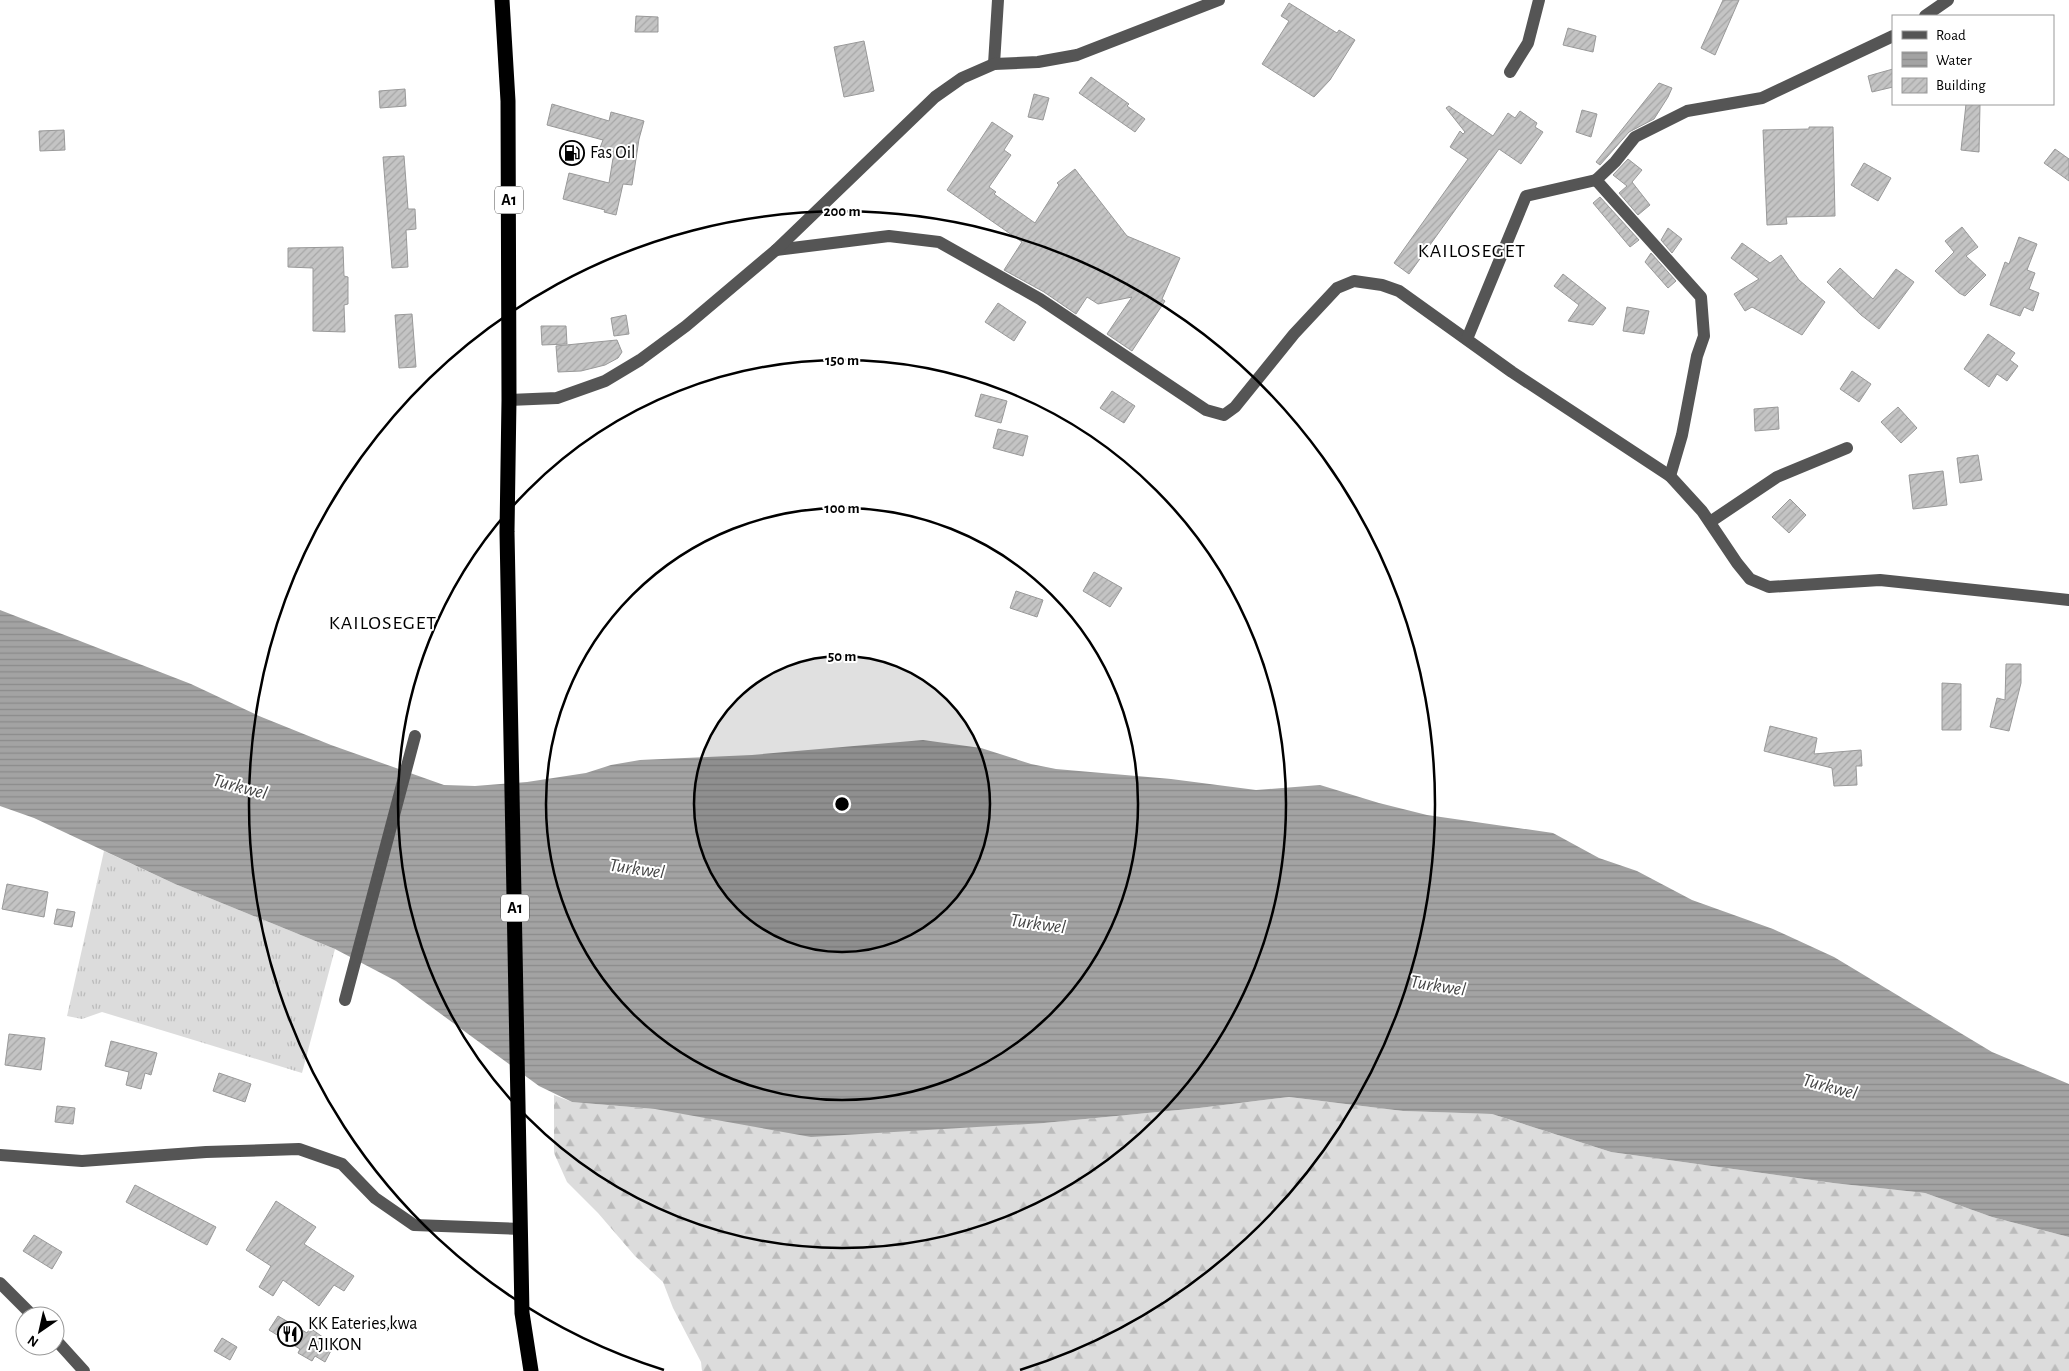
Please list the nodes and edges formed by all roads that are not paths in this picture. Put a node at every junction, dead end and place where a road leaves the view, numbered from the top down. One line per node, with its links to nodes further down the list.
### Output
1 (502, 0): 13 (highway, A1)
2 (998, 0): 8 (street)
3 (1219, 0): 8 (street)
4 (1539, 0): 9 (street)
5 (1948, 0): 6 (street)
6 (1926, 15)
7 (1892, 36): 10 (street)
8 (994, 64): 11 (street)
9 (1510, 72)
10 (1596, 180): 12 (street); 15 (street)
11 (776, 250): 12 (street); 13 (street)
12 (1467, 339): 15 (street)
13 (509, 400): 21 (highway, A1)
14 (1847, 448): 16 (street)
15 (1670, 476): 16 (street)
16 (1710, 522): 17 (street)
17 (2069, 600)
18 (415, 736): 19 (street)
19 (345, 1000)
20 (0, 1155): 21 (street)
21 (521, 1229): 26 (highway, A1)
22 (0, 1283): 23 (street)
23 (23, 1306)
24 (65, 1350): 25 (street)
25 (84, 1371)
26 (531, 1371)

